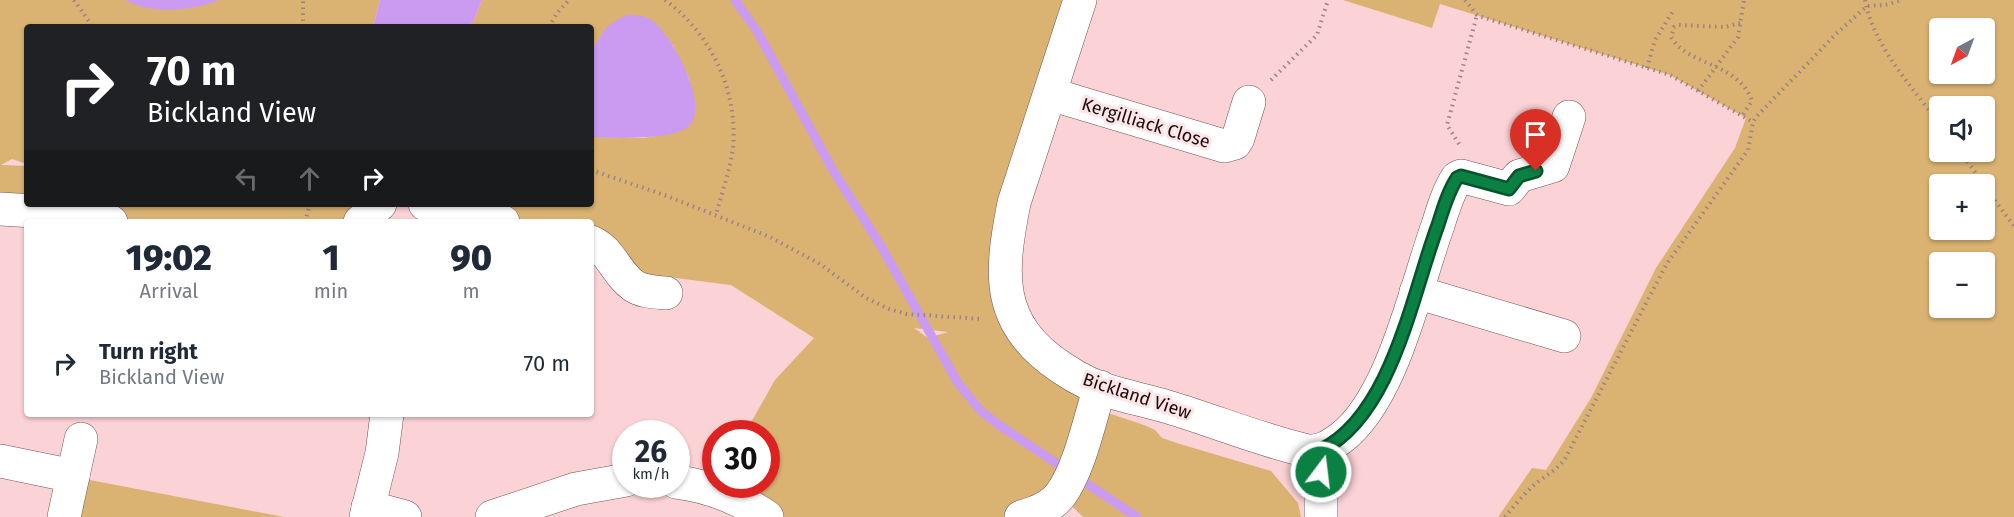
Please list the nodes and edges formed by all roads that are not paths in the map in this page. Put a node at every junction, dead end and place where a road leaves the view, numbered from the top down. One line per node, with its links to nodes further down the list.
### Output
1 (1080, 0): 2 (street, Bickland View)
2 (1050, 94): 3 (street, Kergilliack Close); 15 (street, Bickland View)
3 (1249, 102)
4 (1569, 117): 12 (street)
5 (377, 207): 9 (street)
6 (438, 207): 10 (street)
7 (0, 209): 8 (street)
8 (90, 219)
9 (363, 219)
10 (490, 219)
11 (594, 244): 13 (street)
12 (1416, 292): 14 (street); 18 (street)
13 (666, 293)
14 (1564, 336)
15 (1100, 387): 18 (street, Bickland View); 28 (street)
16 (387, 417): 23 (street)
17 (81, 439): 20 (street)
18 (1321, 450): 29 (street)
19 (0, 461): 20 (street)
20 (73, 476): 24 (street)
21 (612, 483): 26 (street)
22 (690, 484): 27 (street)
23 (367, 512): 25 (street)
24 (64, 517)
25 (405, 517)
26 (492, 517)
27 (767, 517)
28 (1021, 517)
29 (1321, 517)

